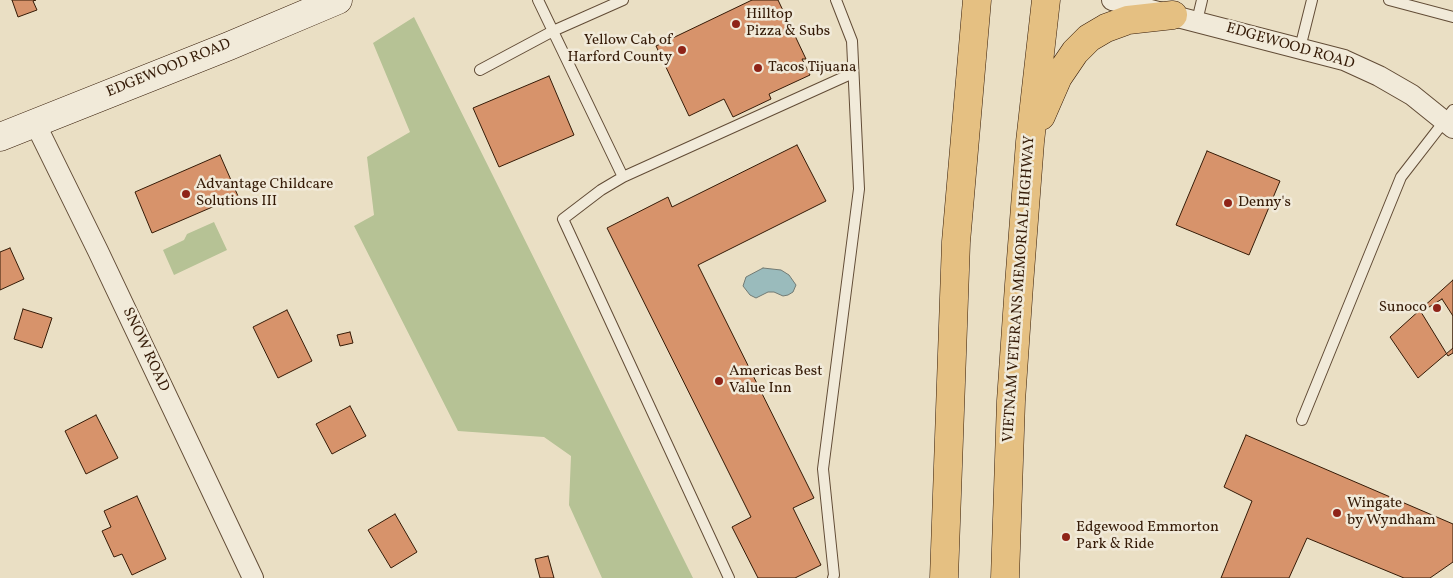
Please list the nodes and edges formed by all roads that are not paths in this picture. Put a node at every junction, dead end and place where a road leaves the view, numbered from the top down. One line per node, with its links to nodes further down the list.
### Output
1 (338, 0): 18 (street, EDGEWOOD ROAD)
2 (538, 0): 13 (lane)
3 (623, 0): 13 (lane)
4 (836, 0): 16 (lane)
5 (977, 0): 26 (highway)
6 (1046, 0): 20 (highway, VIETNAM VETERANS MEMORIAL HIGHWAY)
7 (1112, 0): 11 (street, EDGEWOOD ROAD)
8 (1202, 0): 11 (lane)
9 (1312, 0): 14 (lane)
10 (1389, 0): 12 (lane)
11 (1185, 18): 14 (street, EDGEWOOD ROAD); 20 (highway)
12 (1453, 18)
13 (553, 31): 15 (lane); 21 (lane)
14 (1300, 48): 17 (street, EDGEWOOD ROAD)
15 (480, 70)
16 (853, 73): 21 (lane); 25 (lane)
17 (1450, 119): 22 (lane)
18 (35, 123): 19 (street, EDGEWOOD ROAD); 23 (street, SNOW ROAD)
19 (0, 137)
20 (1030, 142): 27 (highway, VIETNAM VETERANS MEMORIAL HIGHWAY)
21 (623, 178): 24 (lane)
22 (1302, 420)
23 (253, 578)
24 (728, 578)
25 (833, 578)
26 (944, 578)
27 (1005, 578)

